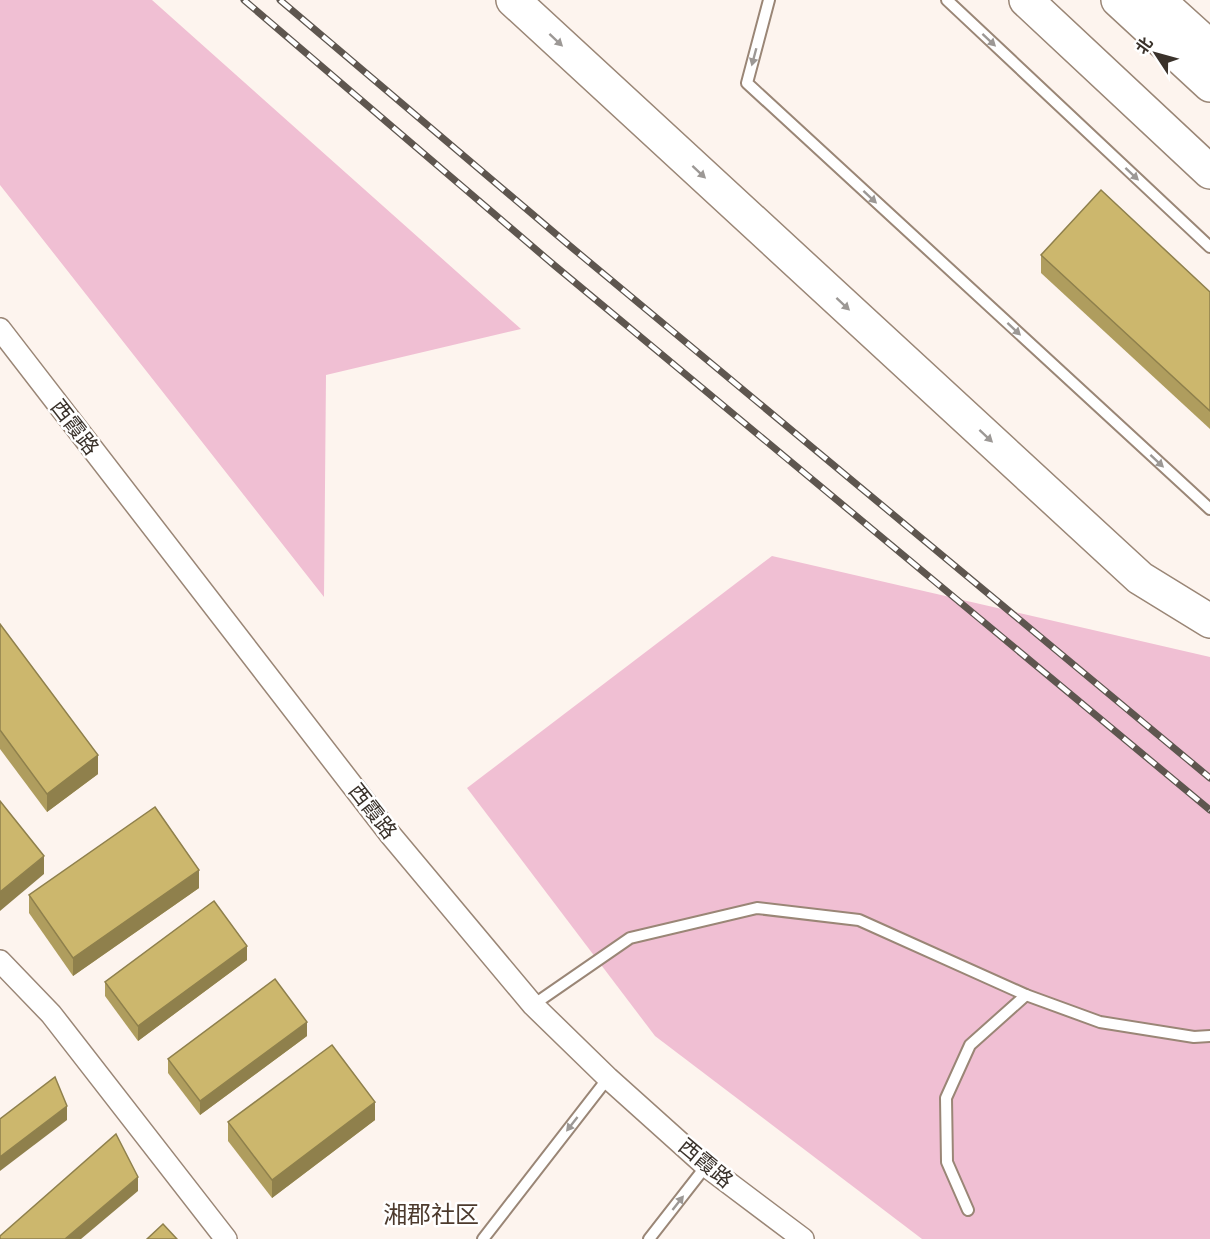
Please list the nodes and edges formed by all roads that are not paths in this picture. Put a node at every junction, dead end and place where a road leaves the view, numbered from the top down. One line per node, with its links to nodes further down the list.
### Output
1 (513, 0): 16 (highway, one-way to 16)
2 (769, 0): 15 (lane, one-way to 15)
3 (947, 0): 13 (lane, one-way to 13)
4 (1026, 0): 10 (highway)
5 (1051, 0): 10 (highway)
6 (1118, 0): 9 (highway)
7 (1158, 0): 8 (highway)
8 (1210, 47)
9 (1210, 85)
10 (1147, 113): 11 (highway); 12 (highway)
11 (1210, 165)
12 (1210, 172)
13 (1210, 247)
14 (0, 329): 19 (street, 西霞路)
15 (1210, 509)
16 (1210, 621)
17 (0, 961): 24 (street)
18 (1026, 995): 19 (lane); 20 (lane); 23 (lane)
19 (533, 1005): 21 (street, 西霞路)
20 (1210, 1036)
21 (608, 1078): 22 (street, 西霞路); 25 (lane, one-way to 25)
22 (706, 1166): 26 (lane, one-way to 22); 27 (street, 西霞路)
23 (968, 1210)
24 (226, 1239)
25 (483, 1239)
26 (650, 1239)
27 (803, 1239)

